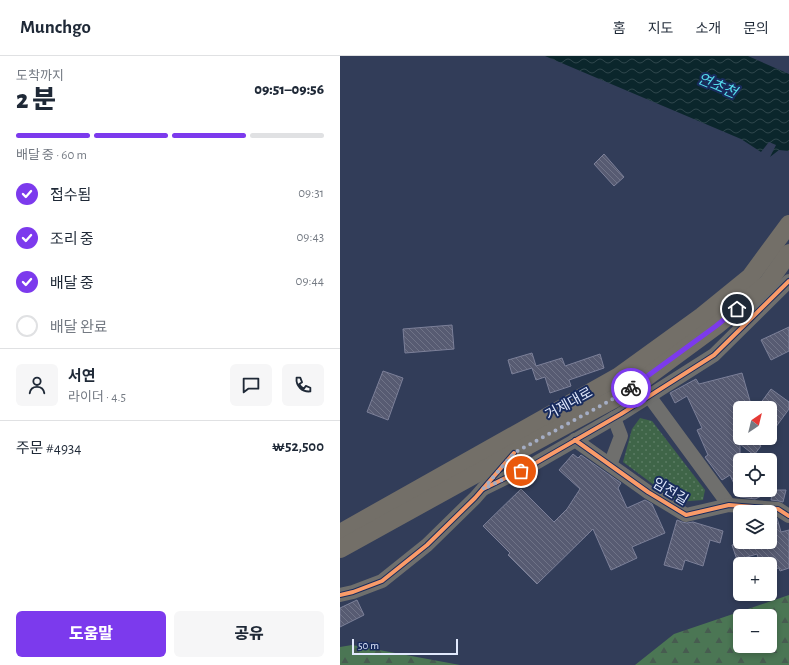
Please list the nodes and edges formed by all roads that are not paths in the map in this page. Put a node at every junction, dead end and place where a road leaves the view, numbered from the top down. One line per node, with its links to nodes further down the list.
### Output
1 (789, 224): 11 (main road, 거제대로)
2 (787, 266): 3 (street); 6 (main road, 거제대로)
3 (649, 396): 4 (street); 9 (street)
4 (614, 418): 5 (street); 7 (street)
5 (575, 440): 7 (street, 임전길); 8 (street)
6 (514, 453): 8 (street); 12 (main road, 거제대로)
7 (610, 465): 9 (street, 임전길)
8 (483, 489): 13 (street)
9 (729, 505): 10 (street, 임전길)
10 (789, 516)
11 (340, 533)
12 (340, 549)
13 (340, 595)

